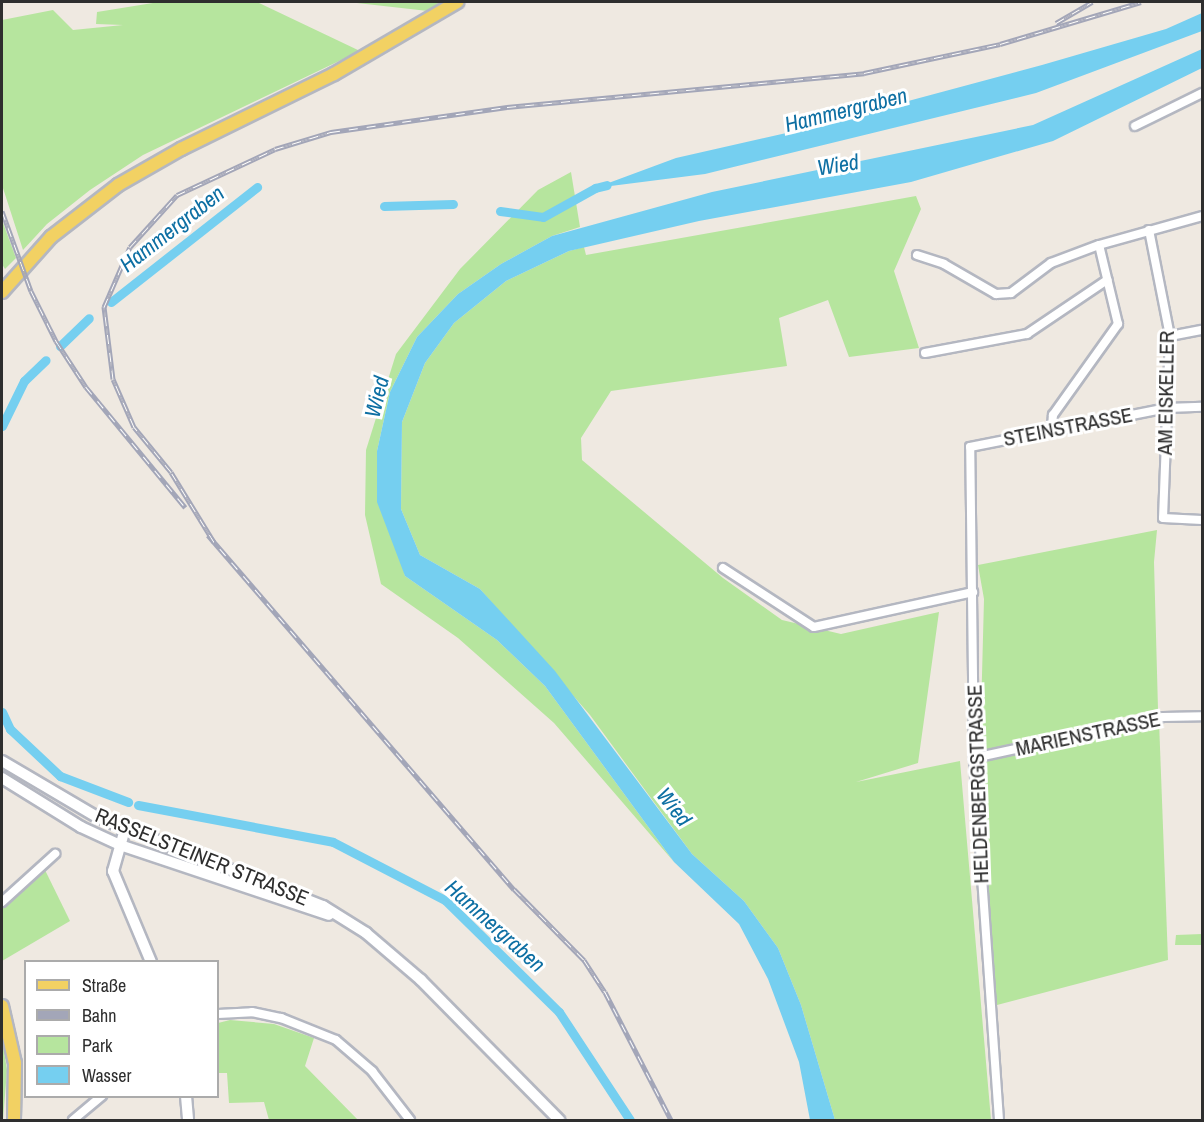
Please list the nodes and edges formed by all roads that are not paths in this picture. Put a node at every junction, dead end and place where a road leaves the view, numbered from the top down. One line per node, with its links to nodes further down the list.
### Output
1 (457, 2): 9 (main road)
2 (1203, 93): 3 (street)
3 (1134, 126)
4 (1203, 216): 5 (street)
5 (1149, 230): 6 (street); 11 (street, AM EISKELLER)
6 (1099, 245): 7 (street); 8 (street)
7 (917, 255)
8 (1107, 280): 12 (street); 15 (street)
9 (2, 292)
10 (1203, 330): 11 (street)
11 (1170, 336): 14 (street, AM EISKELLER)
12 (925, 353)
13 (1203, 407): 14 (street, STEINSTRASSE)
14 (1167, 408): 15 (street, STEINSTRASSE); 17 (street, AM EISKELLER)
15 (1052, 428): 16 (street, STEINSTRASSE)
16 (970, 447): 19 (street, HELDENBERGSTRASSE)
17 (1203, 520)
18 (723, 568): 19 (street)
19 (973, 592): 21 (street, HELDENBERGSTRASSE)
20 (1203, 716): 21 (street, MARIENSTRASSE)
21 (974, 758): 39 (street, HELDENBERGSTRASSE)
22 (2, 761): 24 (main road, RASSELSTEINER STRASSE)
23 (2, 778): 25 (main road, RASSELSTEINER STRASSE)
24 (124, 829): 25 (main road); 28 (main road, RASSELSTEINER STRASSE)
25 (120, 845): 28 (main road, RASSELSTEINER STRASSE); 29 (main road)
26 (56, 854): 27 (street)
27 (2, 902)
28 (339, 918): 38 (main road, RASSELSTEINER STRASSE)
29 (150, 960)
30 (2, 1006): 34 (main road)
31 (219, 1014): 37 (street)
32 (100, 1098): 35 (street)
33 (186, 1098): 36 (main road)
34 (14, 1120)
35 (73, 1120)
36 (188, 1120)
37 (410, 1120)
38 (559, 1120)
39 (999, 1120)

